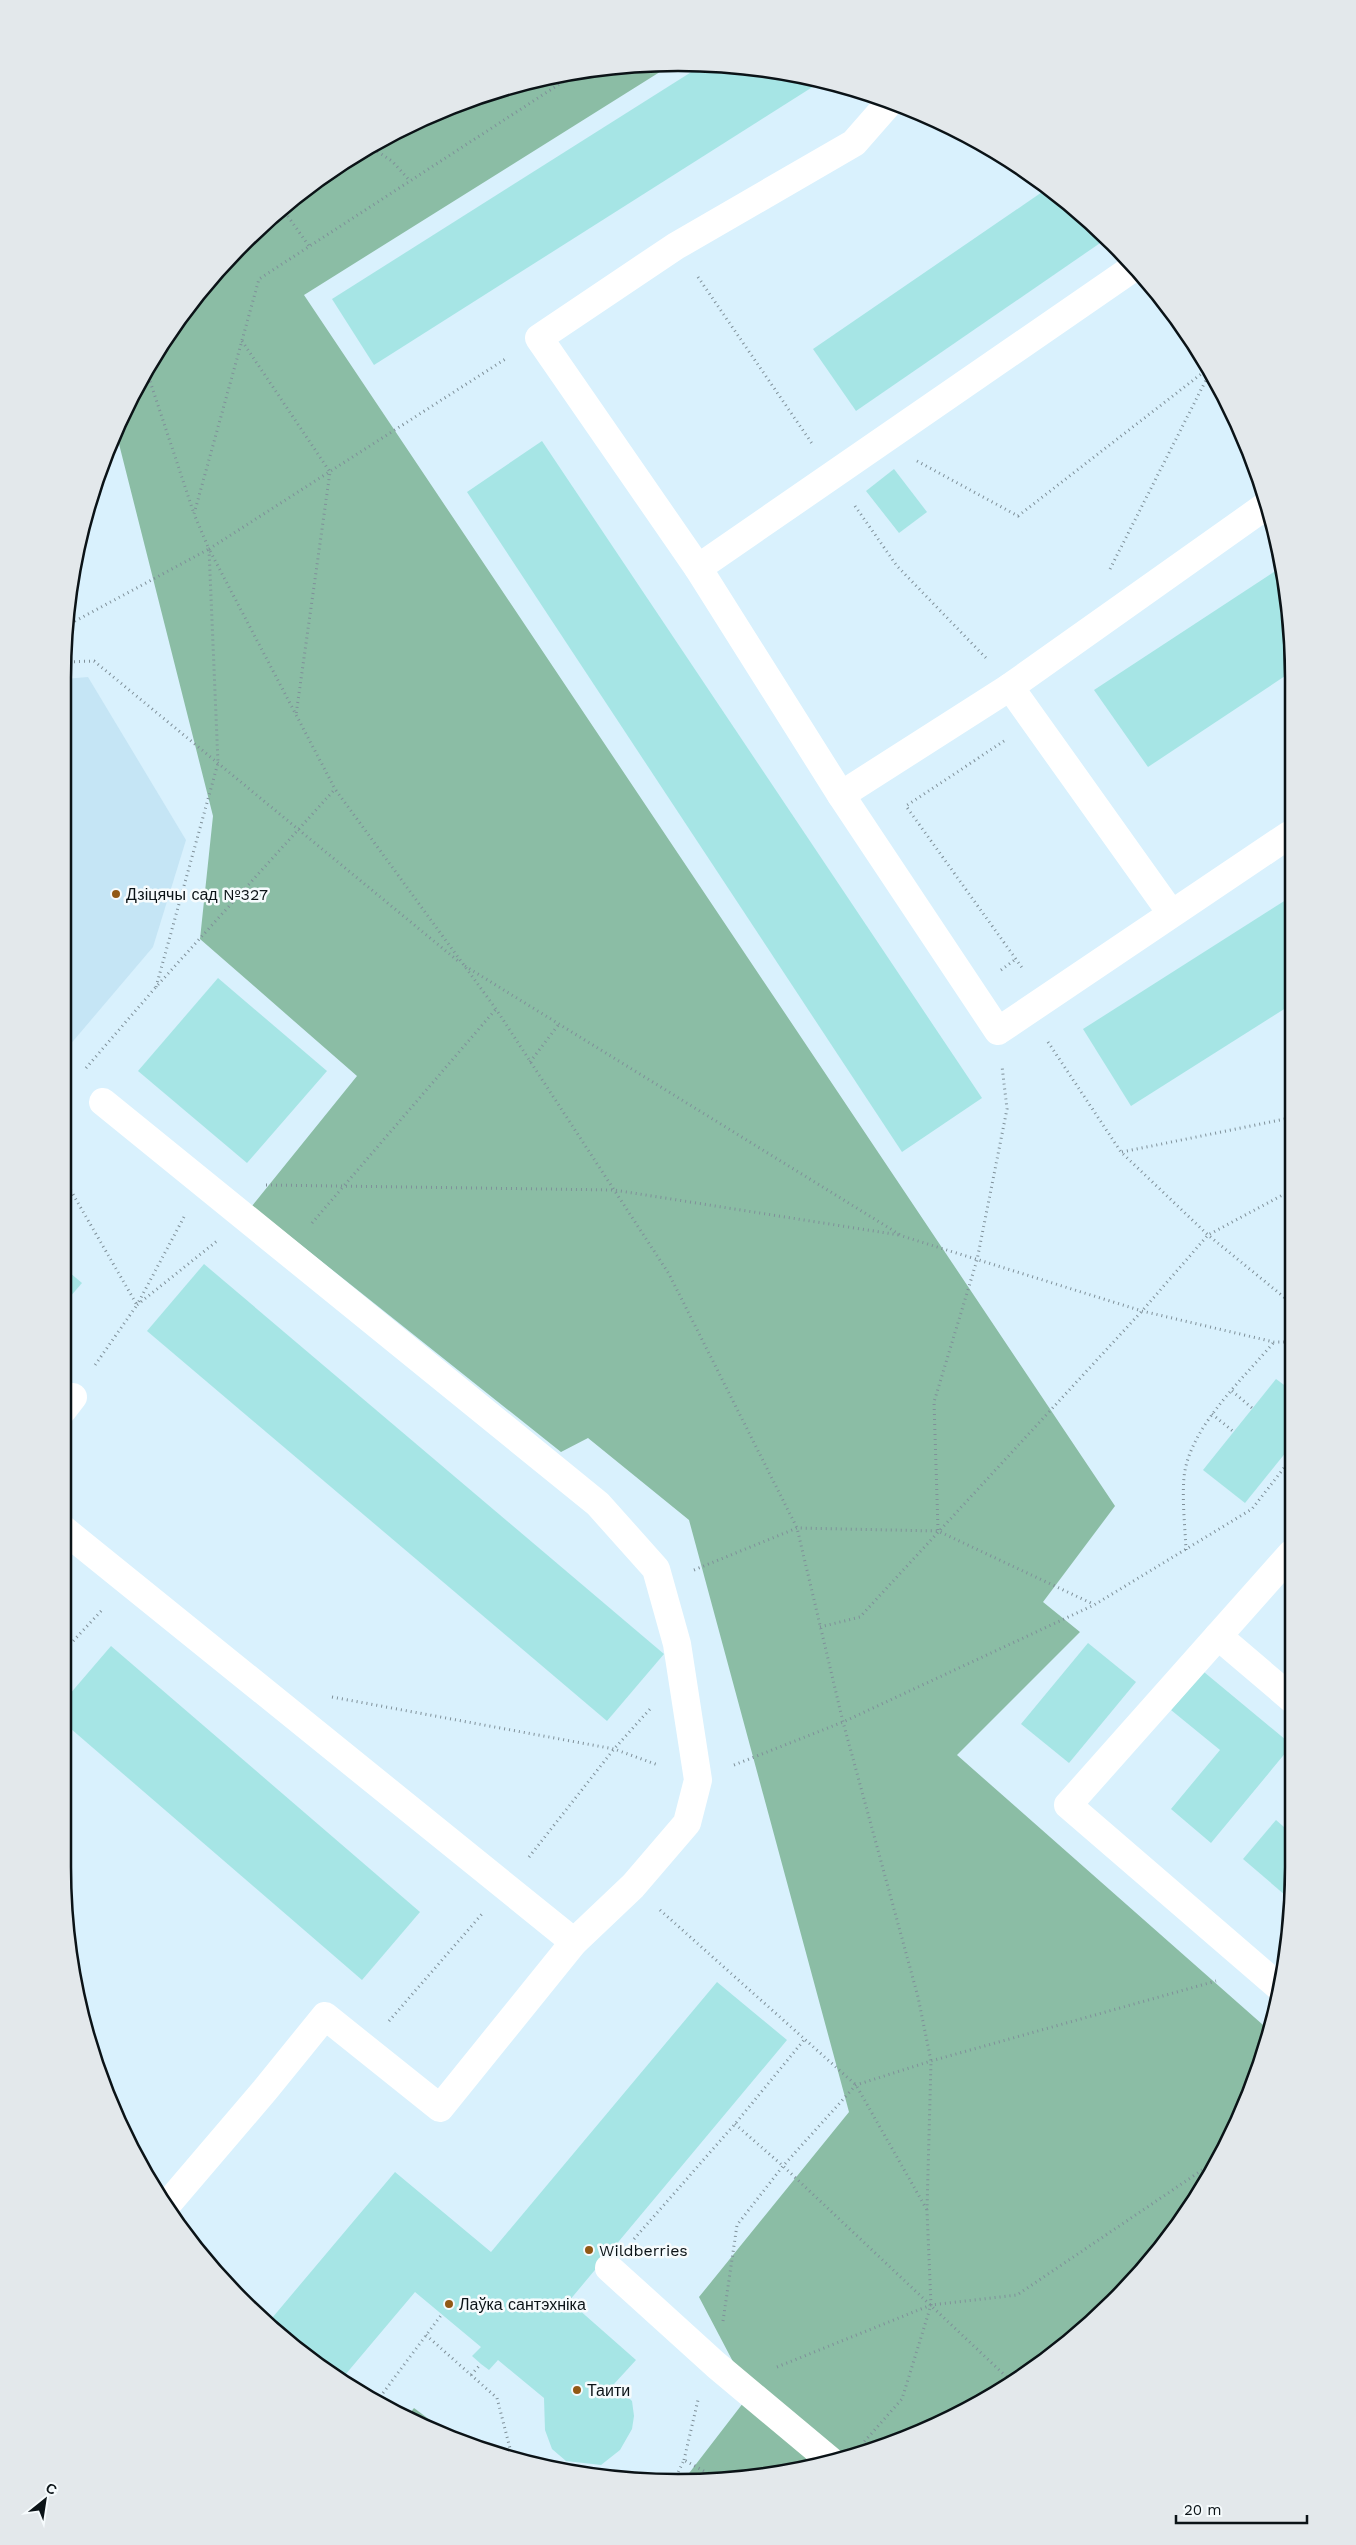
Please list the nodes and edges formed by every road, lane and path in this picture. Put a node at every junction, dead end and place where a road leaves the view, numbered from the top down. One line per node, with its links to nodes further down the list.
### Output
1 (561, 83): 4 (path)
2 (885, 108): 7 (lane)
3 (378, 152): 4 (path)
4 (410, 181): 6 (path)
5 (287, 215): 6 (path)
6 (309, 246): 10 (path)
7 (676, 246): 9 (lane); 16 (path)
8 (1128, 271): 14 (lane)
9 (539, 338): 15 (path); 20 (lane)
10 (242, 340): 15 (path); 18 (path)
11 (1202, 373): 14 (path)
12 (1206, 380): 21 (path)
13 (150, 381): 18 (path)
14 (882, 441): 16 (lane)
15 (330, 472): 19 (path); 26 (path)
16 (833, 475): 20 (lane); 23 (path)
17 (1261, 509): 25 (lane)
18 (194, 514): 19 (path)
19 (209, 550): 22 (path); 26 (path); 28 (path)
20 (698, 568): 30 (lane)
21 (1106, 577)
22 (74, 622)
23 (994, 653)
24 (72, 662): 28 (path)
25 (1010, 687): 27 (lane); 30 (lane)
26 (296, 715): 29 (path)
27 (1034, 721): 33 (lane); 36 (path)
28 (218, 763): 31 (path); 35 (path)
29 (335, 789): 31 (path); 34 (path)
30 (841, 794): 39 (lane)
31 (300, 830): 34 (path); 35 (path)
32 (1285, 838): 33 (lane)
33 (1171, 913): 36 (lane)
34 (463, 965): 37 (path); 38 (path)
35 (156, 987): 41 (path)
36 (1034, 1005): 39 (lane); 44 (path)
37 (496, 1009): 40 (path); 47 (path)
38 (559, 1024): 40 (path); 53 (path)
39 (998, 1031): 55 (path)
40 (530, 1062): 48 (path)
41 (81, 1073)
42 (103, 1102): 45 (lane)
43 (1285, 1119): 44 (path)
44 (1121, 1152): 52 (path)
45 (202, 1184): 51 (lane); 57 (path)
46 (259, 1185): 47 (path)
47 (345, 1187): 48 (path); 54 (path)
48 (614, 1190): 53 (path); 67 (path)
49 (71, 1191): 57 (path)
50 (1285, 1194): 52 (path)
51 (244, 1219): 54 (lane); 57 (path)
52 (1208, 1235): 56 (path); 58 (path)
53 (902, 1236): 55 (path)
54 (287, 1252): 72 (lane)
55 (977, 1260): 58 (path); 68 (path)
56 (1285, 1298)
57 (137, 1305): 62 (path)
58 (1142, 1312): 59 (path); 68 (path)
59 (1274, 1342): 60 (path); 61 (path)
60 (1285, 1342)
61 (1232, 1391): 63 (path); 64 (path)
62 (71, 1400)
63 (1252, 1408)
64 (1212, 1414): 65 (path); 70 (path)
65 (1234, 1432)
66 (1285, 1467): 70 (path)
67 (797, 1528): 68 (path); 72 (path); 74 (path)
68 (938, 1531): 73 (path); 74 (path)
69 (71, 1535): 81 (lane)
70 (1186, 1550): 73 (path)
71 (1285, 1561): 75 (lane)
72 (660, 1584): 79 (lane)
73 (1094, 1605): 78 (path)
74 (820, 1627): 78 (path)
75 (1218, 1636): 76 (lane); 82 (lane)
76 (1285, 1692)
77 (330, 1696): 79 (path)
78 (843, 1722): 79 (path); 85 (path)
79 (698, 1780): 80 (lane)
80 (633, 1886): 81 (lane); 84 (path)
81 (574, 1942): 90 (lane)
82 (1259, 1969): 83 (lane); 85 (path)
83 (1274, 1982)
84 (804, 2040): 86 (path); 87 (path)
85 (931, 2061): 86 (path); 91 (path)
86 (856, 2085): 88 (path); 91 (path)
87 (735, 2124): 88 (path); 92 (path)
88 (783, 2166): 93 (path); 97 (path)
89 (1203, 2169): 93 (path)
90 (171, 2199)
91 (927, 2210): 93 (path)
92 (609, 2268): 97 (lane)
93 (931, 2305): 99 (path); 100 (path); 103 (path)
94 (442, 2314): 95 (path)
95 (426, 2335): 98 (path); 101 (path)
96 (481, 2364): 98 (path)
97 (716, 2365): 100 (lane); 102 (path)
98 (471, 2375): 104 (path)
99 (1007, 2376)
100 (739, 2384): 102 (path); 105 (lane)
101 (381, 2395)
102 (697, 2403): 106 (path)
103 (861, 2445)
104 (510, 2450)
105 (824, 2455)
106 (684, 2460): 107 (path); 108 (path)
107 (708, 2473)
108 (677, 2474)

